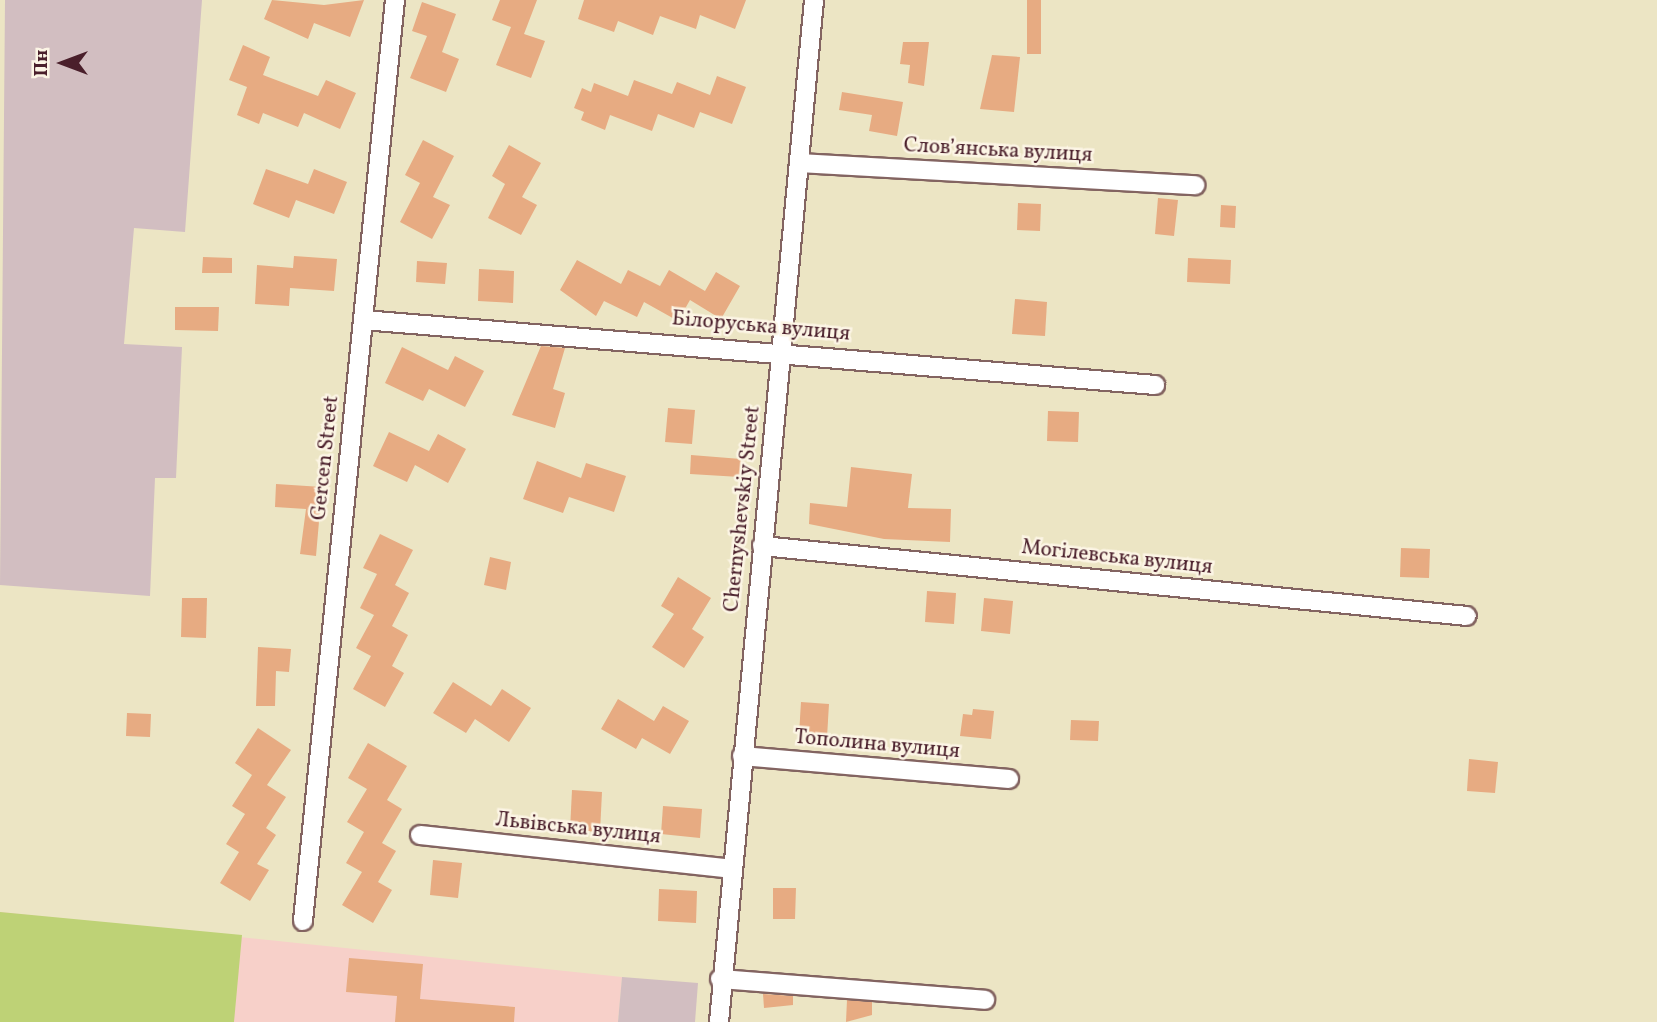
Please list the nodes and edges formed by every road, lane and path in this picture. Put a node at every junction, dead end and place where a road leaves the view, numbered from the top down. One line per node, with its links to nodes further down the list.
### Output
1 (395, 0): 5 (street, Gercen Street)
2 (814, 0): 3 (street, Chernyshevskiy Street)
3 (799, 163): 4 (street, Слов’янська вулиця); 6 (street, Chernyshevskiy Street)
4 (1195, 185)
5 (363, 320): 6 (street, Білоруська вулиця); 14 (street, Gercen Street)
6 (781, 350): 7 (street, Білоруська вулиця); 8 (street, Chernyshevskiy Street)
7 (1155, 385)
8 (762, 546): 9 (street, Могілевська вулиця); 10 (street, Chernyshevskiy Street)
9 (1467, 616)
10 (742, 757): 11 (street, Тополина вулиця); 13 (street, Chernyshevskiy Street)
11 (1009, 779)
12 (419, 835): 13 (street, Львівська вулиця)
13 (731, 869): 15 (street, Chernyshevskiy Street)
14 (303, 921)
15 (720, 979): 16 (street); 17 (street, Chernyshevskiy Street)
16 (985, 1000)
17 (719, 1022)

